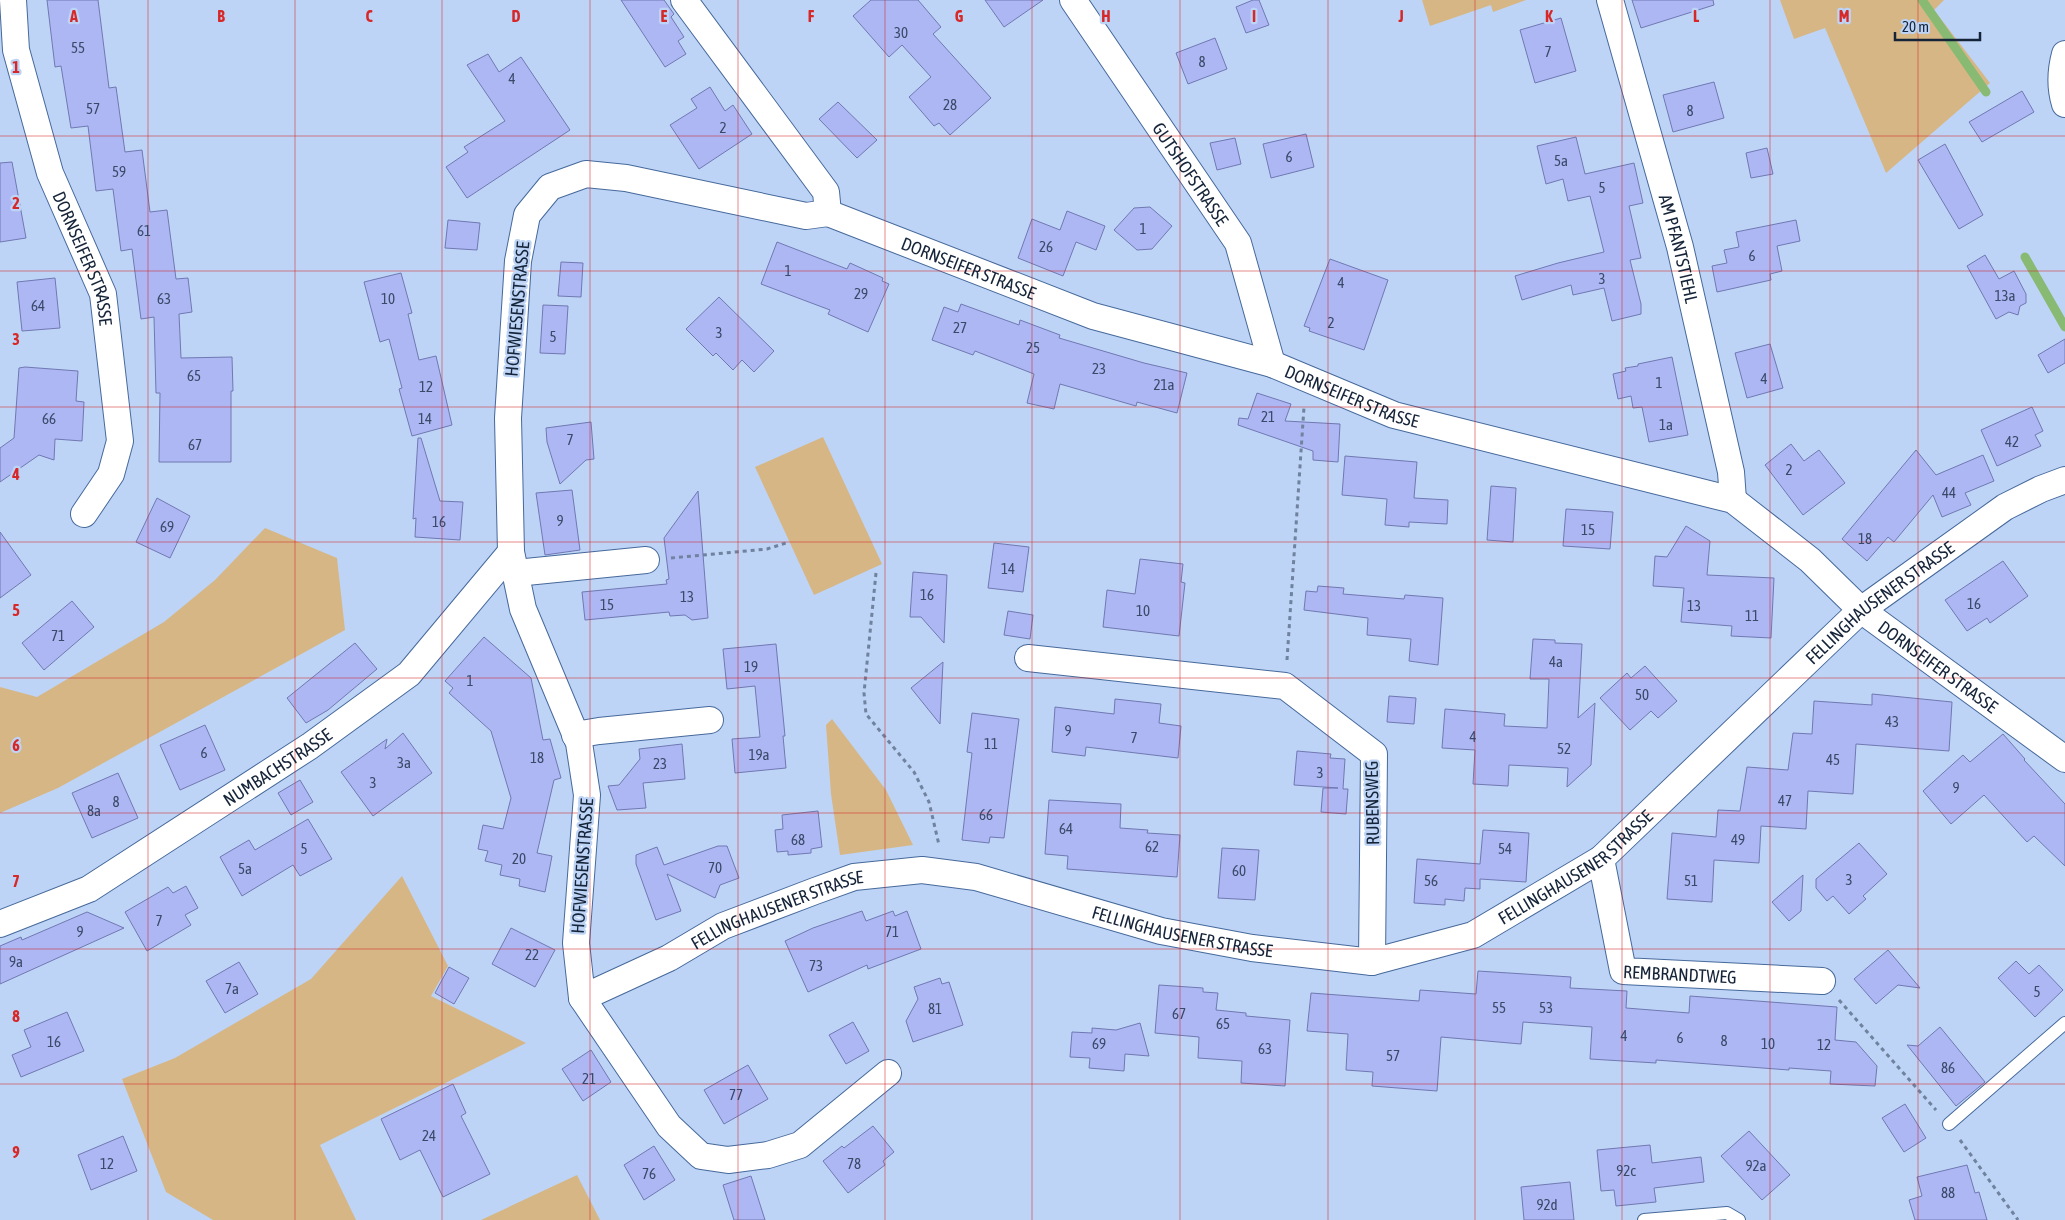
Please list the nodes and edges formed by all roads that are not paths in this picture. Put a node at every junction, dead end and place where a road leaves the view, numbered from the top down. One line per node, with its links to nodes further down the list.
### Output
1 (13, 0): 11 (street, DORNSEIFER STRASSE)
2 (684, 0): 7 (street)
3 (1073, 0): 8 (street, GUTSHOFSTRASSE)
4 (1610, 0): 10 (street, AM PFANTSTIEHL)
5 (2065, 54): 6 (street)
6 (2065, 104)
7 (828, 213): 8 (street, DORNSEIFER STRASSE); 13 (street, HOFWIESENSTRASSE)
8 (1272, 364): 10 (street, DORNSEIFER STRASSE)
9 (2065, 480): 14 (street, FELLINGHAUSENER STRASSE)
10 (1733, 500): 14 (street, DORNSEIFER STRASSE)
11 (84, 514)
12 (646, 560): 13 (street)
13 (514, 563): 17 (street, HOFWIESENSTRASSE); 20 (street, NUMBACHSTRASSE)
14 (1861, 610): 18 (street, DORNSEIFER STRASSE); 19 (street, FELLINGHAUSENER STRASSE)
15 (1028, 658): 21 (street, RUBENSWEG)
16 (710, 720): 17 (street)
17 (575, 735): 23 (street, HOFWIESENSTRASSE)
18 (2065, 759)
19 (1600, 859): 21 (street, FELLINGHAUSENER STRASSE); 22 (street, REMBRANDTWEG)
20 (0, 924)
21 (1372, 962): 23 (street, FELLINGHAUSENER STRASSE)
22 (1822, 981)
23 (582, 998): 25 (street)
24 (2065, 1023): 26 (lane)
25 (888, 1073)
26 (1949, 1124)
27 (1644, 1220): 28 (lane)
28 (1739, 1220)

